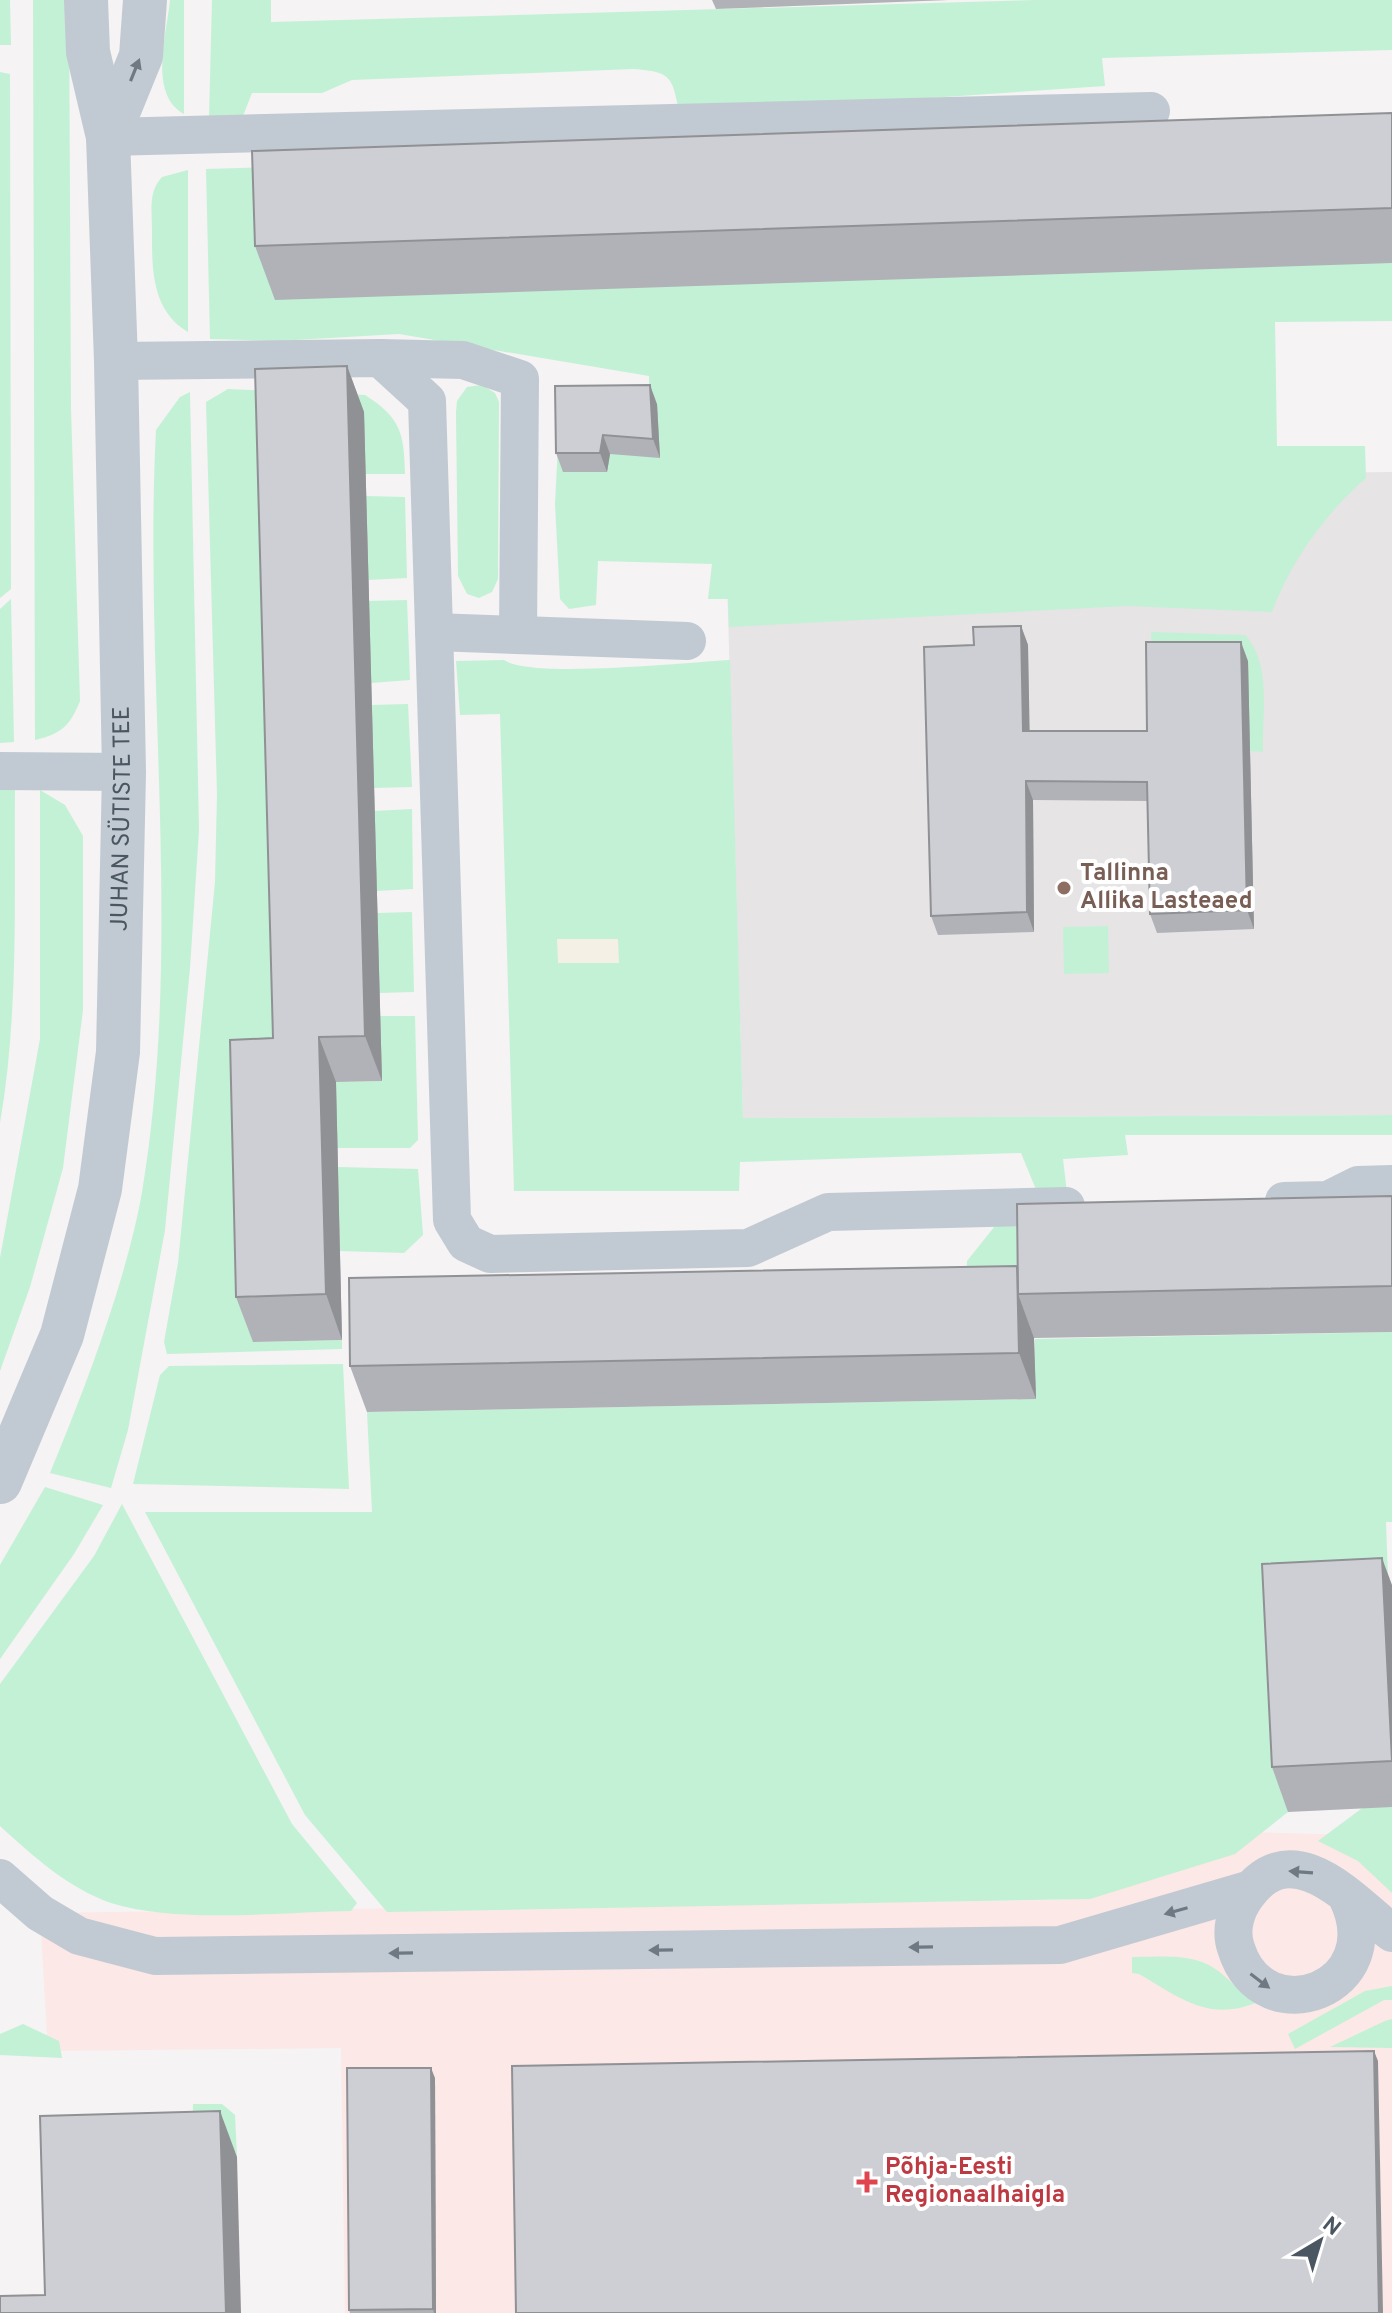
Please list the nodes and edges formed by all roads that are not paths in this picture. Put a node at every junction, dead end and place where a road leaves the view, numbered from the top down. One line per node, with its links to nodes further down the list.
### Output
1 (86, 0): 4 (street, JUHAN SÜTISTE TEE)
2 (145, 0): 4 (street, JUHAN SÜTISTE TEE, one-way to 2)
3 (1151, 111): 4 (street)
4 (108, 137): 6 (street, JUHAN SÜTISTE TEE)
5 (380, 358): 6 (street); 7 (street); 8 (street)
6 (116, 361): 11 (street, JUHAN SÜTISTE TEE)
7 (434, 632): 8 (street); 14 (street)
8 (518, 635): 9 (street)
9 (687, 641)
10 (0, 771): 11 (street)
11 (124, 772): 15 (street, JUHAN SÜTISTE TEE)
12 (1392, 1184): 13 (street)
13 (1252, 1202)
14 (1098, 1205)
15 (0, 1482)
16 (0, 1878): 17 (street, one-way to 16)
17 (1251, 1889): 18 (street, one-way to 17); 18 (street, one-way to 18)
18 (1347, 1897): 19 (street)
19 (1392, 1933)

